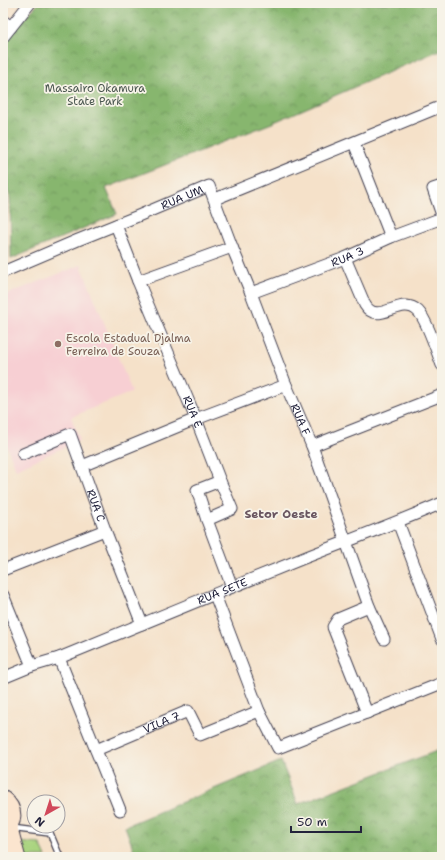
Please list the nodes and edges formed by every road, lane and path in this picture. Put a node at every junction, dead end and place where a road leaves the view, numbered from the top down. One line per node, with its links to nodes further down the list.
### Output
1 (30, 3): 2 (street)
2 (7, 24): 3 (street)
3 (3, 37)
4 (442, 106): 5 (street, RUA UM)
5 (354, 143): 7 (street, RUA UM); 11 (street)
6 (442, 186): 8 (street)
7 (214, 199): 10 (street, RUA UM); 12 (street, RUA F)
8 (442, 215)
9 (442, 218): 11 (street, RUA 3)
10 (116, 225): 14 (street, RUA UM); 15 (street, RUA E)
11 (391, 237): 13 (street, RUA 3)
12 (232, 247): 15 (street); 16 (street, RUA F)
13 (345, 258): 16 (street, RUA 3); 17 (street)
14 (3, 272)
15 (138, 281): 20 (street, RUA E)
16 (251, 293): 18 (street, RUA F)
17 (442, 365)
18 (286, 385): 20 (street); 21 (street, RUA F)
19 (442, 395): 21 (street)
20 (196, 419): 23 (street); 24 (street, RUA E)
21 (312, 446): 29 (street, RUA F)
22 (23, 454): 23 (street, RUA C)
23 (82, 466): 28 (street, RUA C)
24 (220, 481): 26 (street); 26 (street, RUA E)
25 (442, 503): 27 (street, RUA SETE)
26 (207, 520): 31 (street)
27 (398, 522): 29 (street, RUA SETE); 37 (street)
28 (105, 530): 30 (street); 35 (street, RUA C)
29 (346, 542): 31 (street, RUA SETE); 34 (street, RUA F)
30 (3, 570)
31 (232, 587): 33 (street, RUA SETE)
32 (3, 595): 39 (street)
33 (215, 595): 35 (street, RUA SETE); 42 (street)
34 (369, 606): 36 (street, RUA F); 43 (street)
35 (142, 624): 38 (street, RUA SETE)
36 (384, 639)
37 (442, 639)
38 (59, 658): 39 (street, RUA SETE); 44 (street)
39 (32, 666): 40 (street, RUA SETE)
40 (3, 678)
41 (442, 683): 43 (street)
42 (259, 711): 43 (street); 44 (street, VILA 7)
43 (367, 713)
44 (96, 750): 46 (street)
45 (3, 799): 47 (main road)
46 (120, 810)
47 (6, 830): 48 (main road); 49 (lane)
48 (17, 857)
49 (60, 857)

